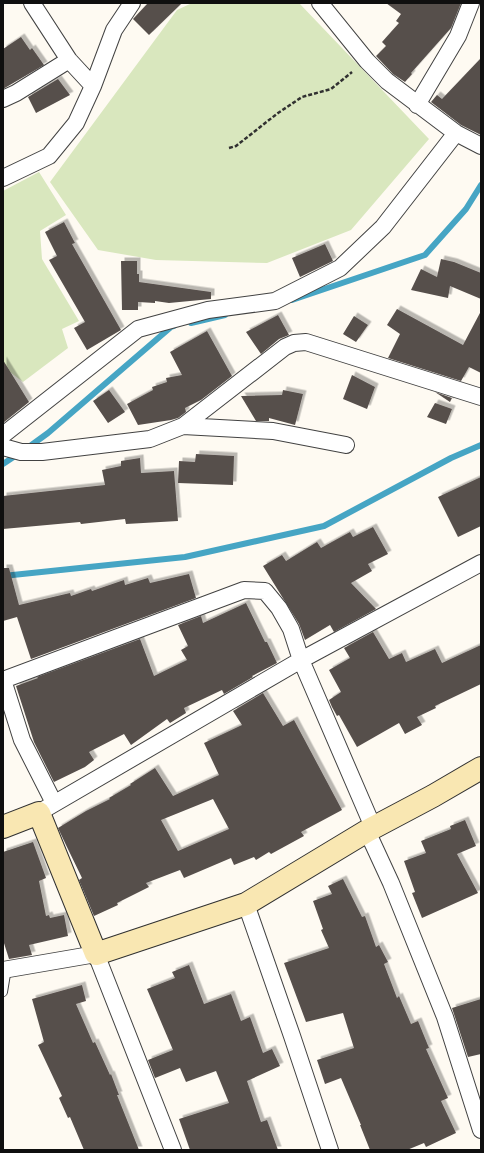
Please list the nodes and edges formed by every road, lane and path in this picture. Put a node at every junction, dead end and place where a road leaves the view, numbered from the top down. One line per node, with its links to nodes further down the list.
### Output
1 (32, 3): 5 (street)
2 (132, 3): 7 (street)
3 (320, 3): 6 (street)
4 (470, 3): 9 (street)
5 (70, 60): 7 (street); 8 (street)
6 (367, 61): 9 (street); 12 (path)
7 (93, 86): 13 (street)
8 (3, 99)
9 (417, 105): 10 (street)
10 (456, 133): 11 (street); 16 (street)
11 (481, 146)
12 (229, 148)
13 (3, 178)
14 (481, 397): 15 (street)
15 (183, 426): 17 (street); 18 (street)
16 (3, 435)
17 (346, 445)
18 (3, 447)
19 (481, 563): 20 (street)
20 (301, 660): 22 (street); 22 (street); 24 (street)
21 (481, 768): 24 (street)
22 (46, 808): 23 (street); 26 (street)
23 (3, 826)
24 (370, 829): 25 (street); 29 (street)
25 (246, 904): 26 (street); 31 (street)
26 (96, 954): 27 (street); 30 (street)
27 (5, 969): 28 (lane)
28 (3, 992)
29 (481, 1130)
30 (173, 1150)
31 (330, 1150)

